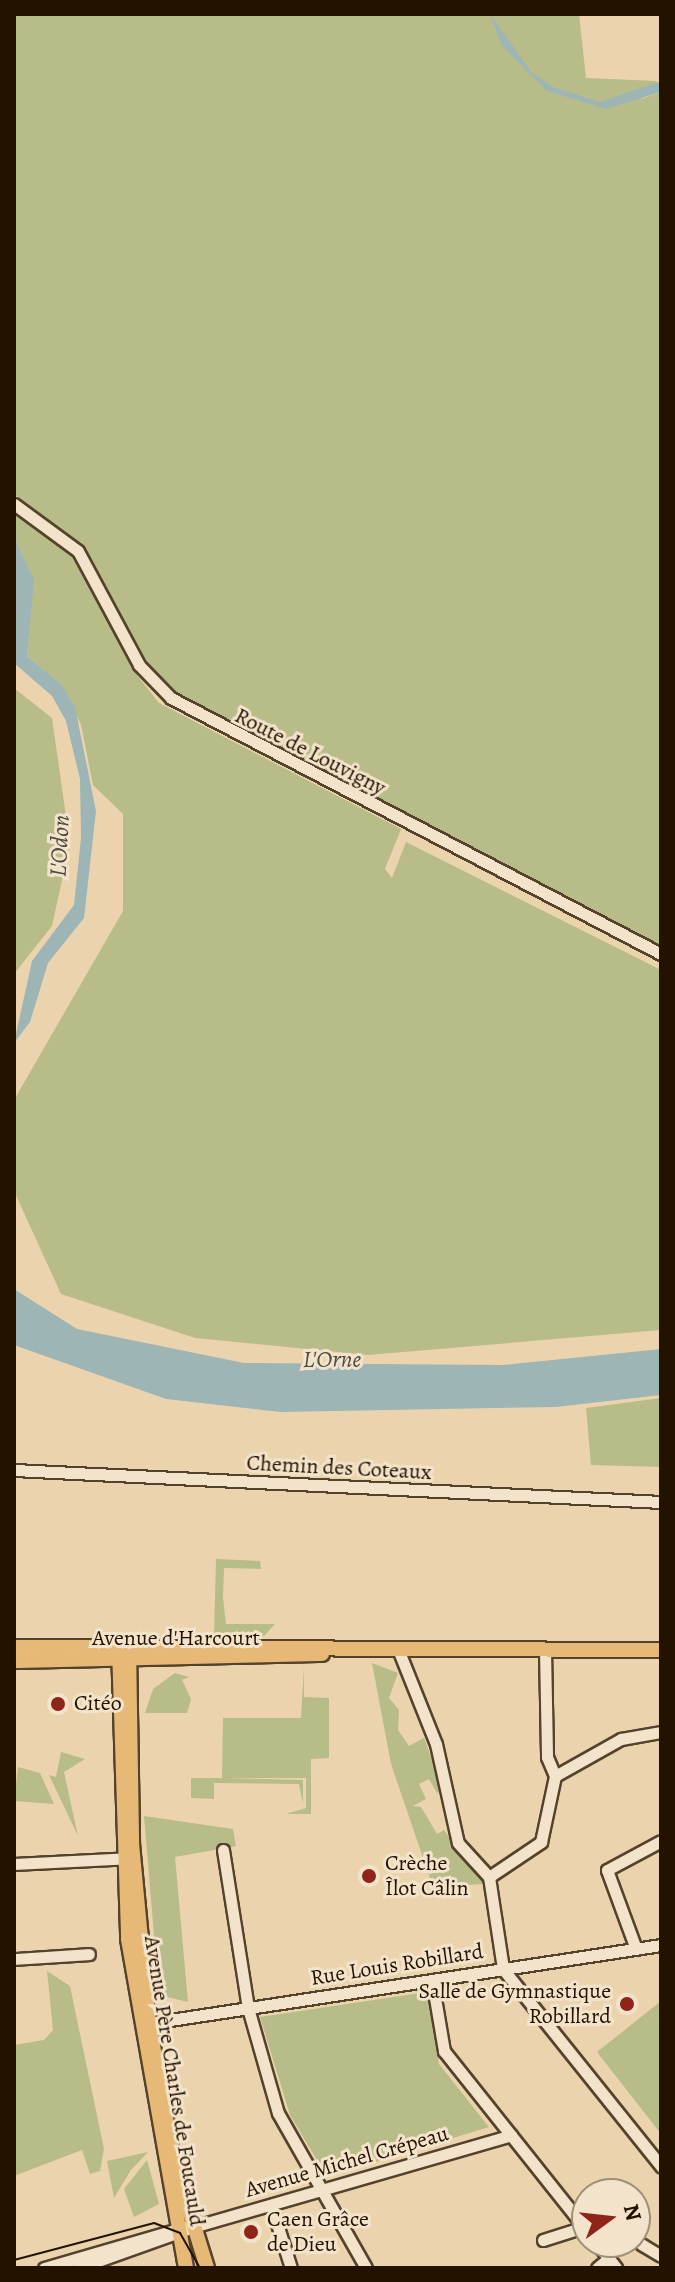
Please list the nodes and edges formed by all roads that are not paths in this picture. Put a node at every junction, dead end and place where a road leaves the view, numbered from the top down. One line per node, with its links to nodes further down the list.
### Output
1 (14, 504): 2 (street, Route de Louvigny)
2 (661, 954)
3 (14, 1470): 4 (street, Chemin des Coteaux)
4 (661, 1502)
5 (14, 1647): 9 (main road, Avenue d'Harcourt)
6 (398, 1649): 7 (main road, Avenue d'Harcourt); 9 (main road, Avenue d'Harcourt); 17 (street)
7 (545, 1650): 8 (main road, Avenue d'Harcourt); 12 (street)
8 (661, 1650)
9 (124, 1654): 10 (main road, Avenue d'Harcourt); 15 (main road, Avenue Père Charles de Foucauld)
10 (14, 1661)
11 (661, 1732): 12 (street)
12 (555, 1776): 17 (street)
13 (661, 1841): 19 (street)
14 (223, 1850): 24 (street)
15 (127, 1858): 16 (street); 25 (main road, Avenue Père Charles de Foucauld)
16 (14, 1864)
17 (489, 1877): 22 (street)
18 (661, 1945): 19 (street, Rue Louis Robillard)
19 (636, 1949): 22 (street, Rue Louis Robillard)
20 (89, 1954): 21 (street)
21 (14, 1959)
22 (503, 1969): 23 (street, Rue Louis Robillard); 27 (street)
23 (432, 1980): 24 (street, Rue Louis Robillard); 26 (street)
24 (248, 2008): 25 (street, Rue Louis Robillard); 28 (street)
25 (144, 2024): 31 (main road, Avenue Père Charles de Foucauld)
26 (511, 2135): 28 (street, Avenue Michel Crépeau); 30 (street)
27 (661, 2166)
28 (322, 2192): 29 (street, Avenue Michel Crépeau); 41 (street)
29 (271, 2205): 31 (street, Avenue Michel Crépeau); 40 (street)
30 (571, 2210)
31 (183, 2229): 35 (street); 36 (street); 38 (main road, Avenue Père Charles de Foucauld); 39 (main road, Avenue Père Charles de Foucauld)
32 (571, 2233): 33 (street)
33 (543, 2240)
34 (613, 2263): 42 (street)
35 (103, 2264): 37 (street)
36 (49, 2267)
37 (78, 2268)
38 (186, 2268)
39 (207, 2268)
40 (291, 2268)
41 (366, 2268)
42 (597, 2268)

